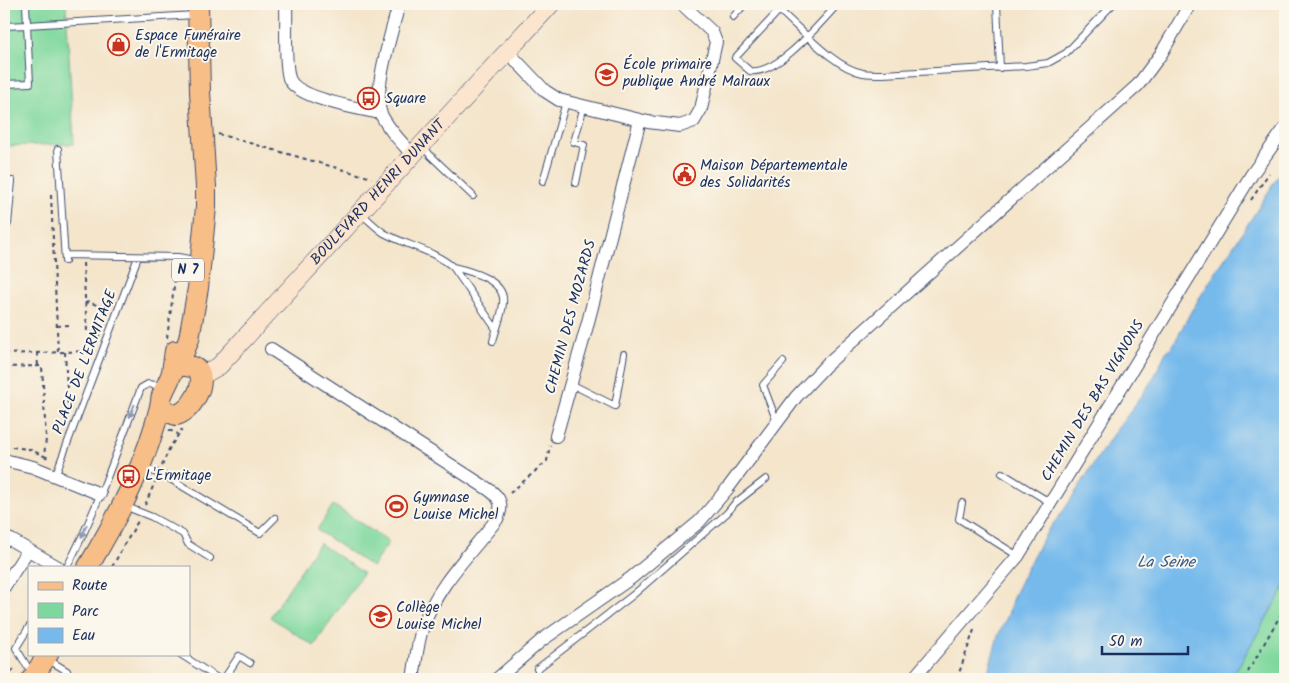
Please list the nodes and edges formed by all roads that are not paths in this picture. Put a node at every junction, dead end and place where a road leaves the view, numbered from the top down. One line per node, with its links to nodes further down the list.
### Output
1 (26, 4): 15 (lane)
2 (286, 4): 23 (street)
3 (398, 4): 23 (street)
4 (551, 4): 18 (main road, BOULEVARD HENRI DUNANT)
5 (682, 4): 24 (street)
6 (745, 4): 14 (lane)
7 (785, 4): 13 (lane)
8 (838, 4): 17 (lane)
9 (998, 4): 19 (lane)
10 (1113, 4): 19 (lane)
11 (1190, 4): 47 (street)
12 (199, 9): 15 (lane); 28 (main road, N 7)
13 (779, 10): 17 (lane); 17 (lane)
14 (733, 17)
15 (27, 25): 16 (lane); 20 (lane)
16 (4, 26)
17 (808, 36): 19 (lane)
18 (507, 51): 21 (street); 27 (main road, BOULEVARD HENRI DUNANT)
19 (1000, 68)
20 (4, 84)
21 (566, 102): 22 (street); 30 (lane)
22 (584, 106): 24 (street); 31 (lane)
23 (380, 113): 27 (street)
24 (640, 120): 45 (street, CHEMIN DES MOZARDS)
25 (1285, 128): 58 (street, CHEMIN DES BAS VIGNONS)
26 (58, 149): 35 (lane)
27 (417, 149): 32 (lane); 33 (main road, BOULEVARD HENRI DUNANT)
28 (204, 167): 36 (main road, N 7); 38 (main road, N 7)
29 (12, 181): 34 (lane)
30 (543, 181)
31 (576, 183)
32 (473, 196)
33 (360, 212): 37 (lane); 44 (main road, BOULEVARD HENRI DUNANT)
34 (4, 224)
35 (138, 257): 36 (lane); 52 (lane, PLACE DE L'ERMITAGE)
36 (189, 259): 38 (lane); 46 (main road, N 7)
37 (454, 267): 39 (lane); 39 (lane)
38 (198, 288): 46 (main road, N 7)
39 (496, 329): 40 (lane)
40 (493, 341)
41 (271, 350): 78 (street)
42 (624, 354): 45 (lane)
43 (783, 362): 47 (lane)
44 (201, 376): 46 (main road); 46 (main road, N 7)
45 (571, 384): 48 (street, CHEMIN DES MOZARDS)
46 (170, 389): 50 (main road, N 7); 55 (lane, one-way to 55); 67 (main road, N 7)
47 (777, 422): 54 (street)
48 (556, 436)
49 (4, 460): 52 (street)
50 (147, 469): 59 (main road, N 7); 60 (lane)
51 (1002, 473): 58 (lane)
52 (55, 476): 55 (street)
53 (766, 479): 56 (lane)
54 (728, 488): 56 (lane); 79 (street)
55 (100, 494): 66 (lane, one-way to 66)
56 (735, 503): 74 (lane)
57 (962, 503): 63 (lane)
58 (1051, 503): 63 (street, CHEMIN DES BAS VIGNONS)
59 (132, 509): 64 (lane); 68 (main road, N 7)
60 (275, 518)
61 (4, 539): 62 (street)
62 (28, 550): 65 (street); 69 (street)
63 (1018, 556): 80 (street, CHEMIN DES BAS VIGNONS)
64 (210, 558)
65 (56, 566)
66 (68, 566)
67 (89, 566)
68 (101, 566)
69 (4, 587)
70 (28, 629): 73 (lane)
71 (183, 656): 76 (lane)
72 (250, 663): 77 (lane)
73 (34, 665): 75 (lane)
74 (537, 669)
75 (61, 679)
76 (219, 679)
77 (224, 679)
78 (413, 679)
79 (497, 679)
80 (912, 679)

